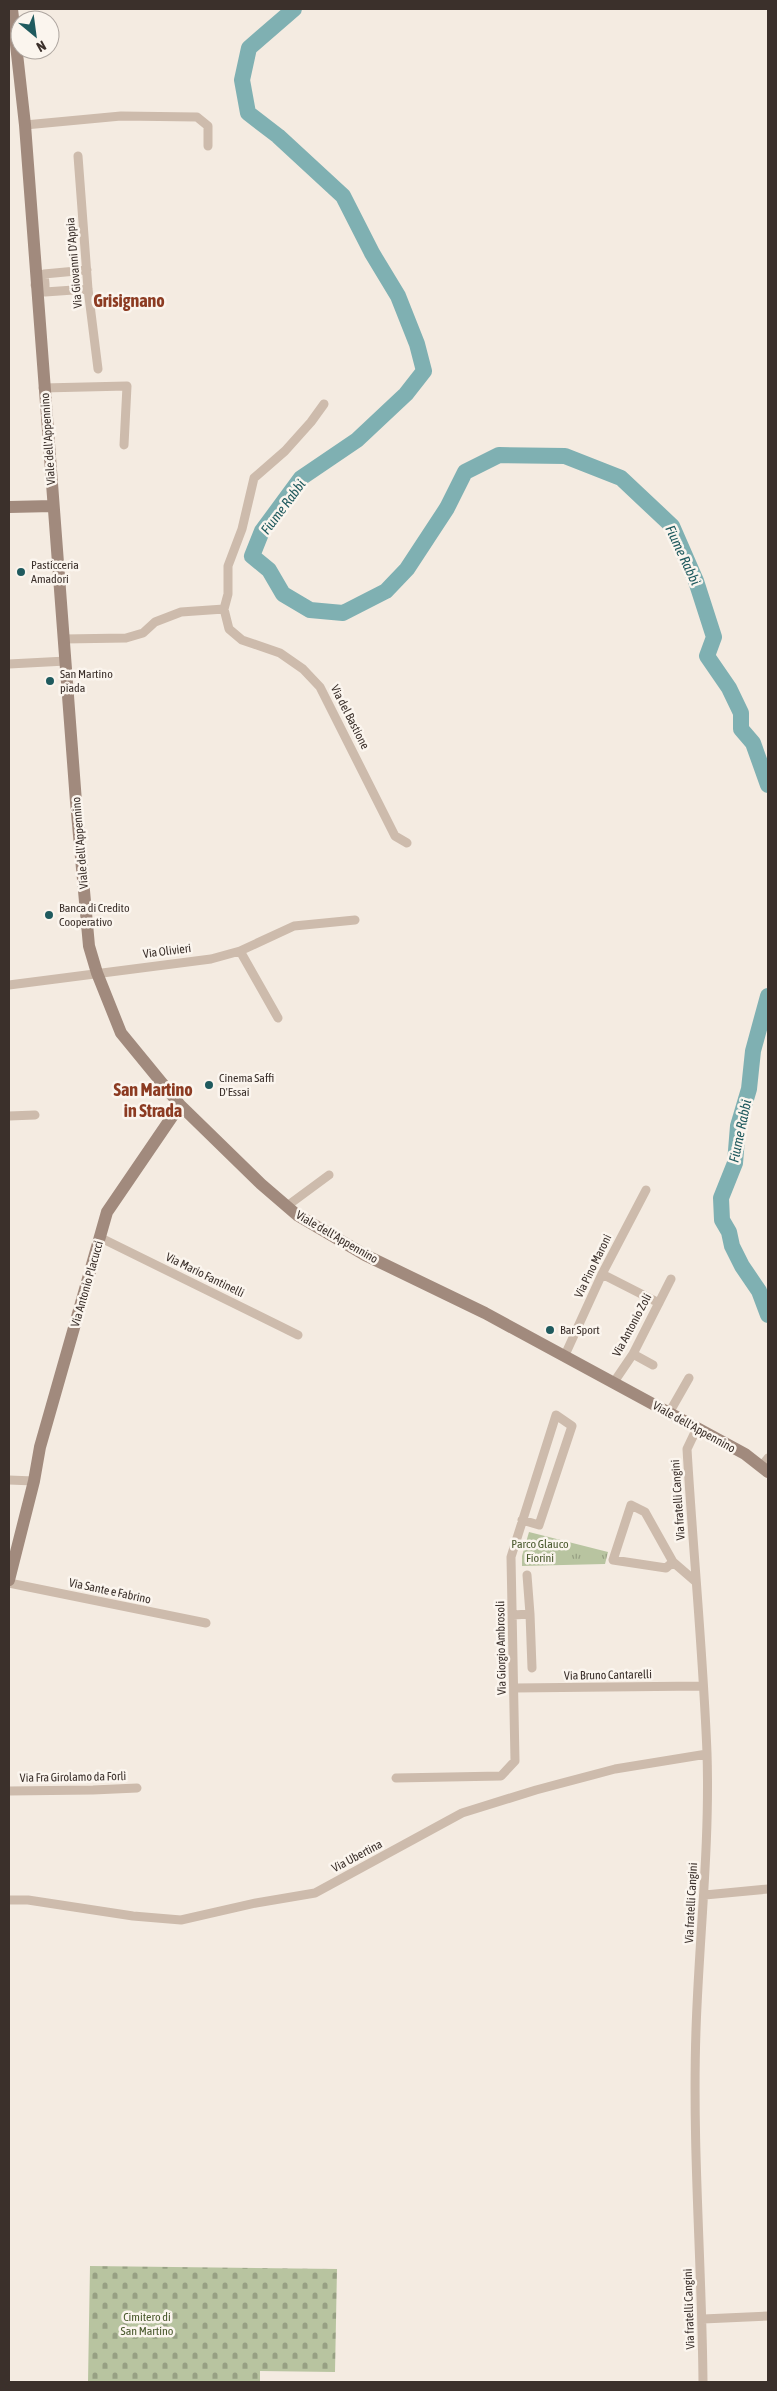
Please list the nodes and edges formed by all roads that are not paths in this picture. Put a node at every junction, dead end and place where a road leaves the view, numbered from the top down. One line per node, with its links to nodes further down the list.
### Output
1 (12, 9): 2 (main road, Viale dell'Appennino)
2 (25, 125): 3 (street); 6 (main road, Viale dell'Appennino)
3 (208, 146)
4 (78, 156): 5 (street, Via Giovanni D'Appia)
5 (87, 270): 6 (street); 7 (street, Via Giovanni D'Appia)
6 (40, 284): 7 (street); 9 (main road, Viale dell'Appennino)
7 (88, 289): 8 (street, Via Giovanni D'Appia)
8 (98, 368)
9 (44, 388): 11 (street); 12 (main road, Viale dell'Appennino)
10 (324, 404): 14 (street, Via del Bastione)
11 (124, 445)
12 (53, 506): 13 (main road); 15 (main road, Viale dell'Appennino)
13 (9, 507)
14 (224, 609): 15 (street); 18 (street, Via del Bastione)
15 (64, 639): 16 (main road, Viale dell'Appennino)
16 (66, 661): 17 (street); 21 (main road, Viale dell'Appennino)
17 (9, 664)
18 (407, 843)
19 (355, 920): 20 (street, Via Olivieri)
20 (240, 951): 21 (street, Via Olivieri); 23 (street)
21 (97, 973): 22 (street, Via Olivieri); 24 (main road, Viale dell'Appennino)
22 (9, 985)
23 (278, 1018)
24 (180, 1105): 29 (main road, Viale dell'Appennino); 30 (main road, Via Antonio Placucci)
25 (35, 1115): 26 (street)
26 (9, 1116)
27 (329, 1175): 29 (street)
28 (646, 1190): 31 (street, Via Pino Maroni)
29 (287, 1206): 36 (main road, Viale dell'Appennino)
30 (101, 1238): 34 (street, Via Mario Fantinelli); 44 (main road, Via Antonio Placucci)
31 (602, 1274): 33 (street); 36 (street, Via Pino Maroni)
32 (671, 1279): 33 (street, Via Antonio Zoli)
33 (659, 1302): 35 (street, Via Antonio Zoli)
34 (298, 1336)
35 (633, 1354): 37 (street); 39 (street, Via Antonio Zoli)
36 (565, 1355): 39 (main road, Viale dell'Appennino)
37 (653, 1365)
38 (689, 1378): 40 (street)
39 (614, 1382): 40 (main road, Viale dell'Appennino)
40 (669, 1413): 41 (main road, Viale dell'Appennino)
41 (697, 1428): 42 (main road, Viale dell'Appennino); 49 (street, Via fratelli Cangini)
42 (766, 1466)
43 (9, 1480): 44 (street)
44 (34, 1481): 48 (main road, Via Antonio Placucci)
45 (522, 1520): 45 (street, Via Giorgio Ambrosoli); 51 (street, Via Giorgio Ambrosoli)
46 (673, 1562): 46 (street); 49 (street)
47 (527, 1576): 50 (street)
48 (9, 1581): 52 (street, Via Sante e Fabrino)
49 (695, 1581): 54 (street, Via fratelli Cangini)
50 (530, 1614): 51 (street); 53 (street)
51 (512, 1615): 55 (street, Via Giorgio Ambrosoli)
52 (206, 1623)
53 (532, 1668)
54 (702, 1686): 55 (street, Via Bruno Cantarelli); 56 (street, Via fratelli Cangini)
55 (515, 1688): 57 (street, Via Giorgio Ambrosoli)
56 (707, 1754): 61 (street, Via fratelli Cangini); 62 (street, Via Ubertina)
57 (396, 1778)
58 (137, 1788): 59 (street, Via Fra Girolamo da Forlì)
59 (9, 1791)
60 (768, 1890): 61 (street)
61 (704, 1895): 64 (street, Via fratelli Cangini)
62 (9, 1900)
63 (768, 2316): 64 (street)
64 (703, 2319): 65 (street, Via fratelli Cangini)
65 (703, 2382)

